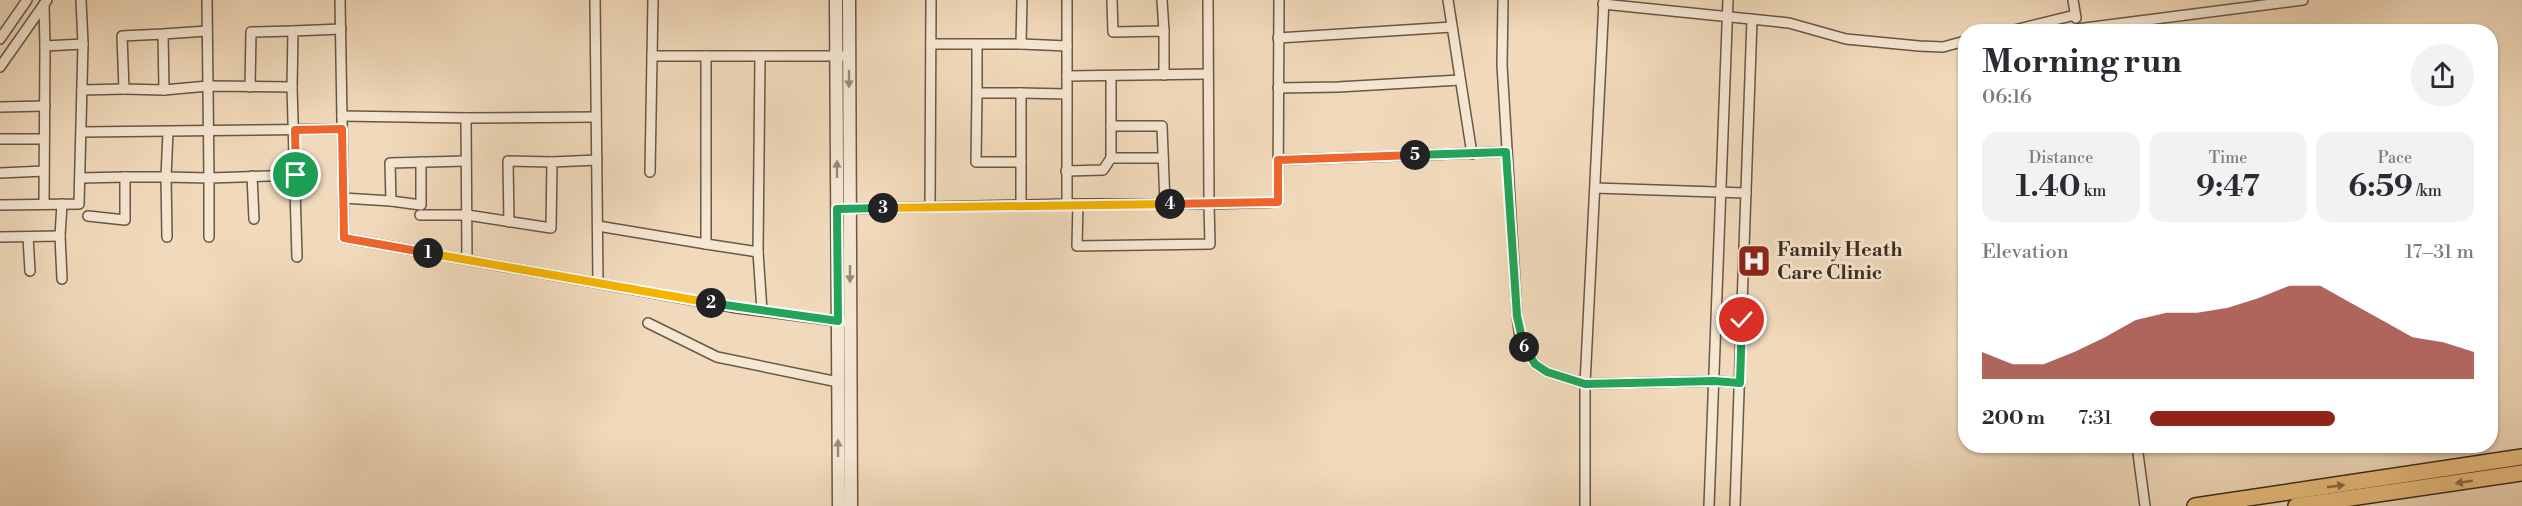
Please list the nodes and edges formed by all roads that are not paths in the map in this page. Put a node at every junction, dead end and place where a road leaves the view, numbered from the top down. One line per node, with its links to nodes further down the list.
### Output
1 (27, 0): 37 (street)
2 (81, 0): 39 (street)
3 (207, 0): 34 (street)
4 (340, 0): 31 (street)
5 (595, 0): 68 (street)
6 (653, 0): 45 (street)
7 (836, 0): 47 (street)
8 (849, 0): 47 (street)
9 (931, 0): 40 (street)
10 (1022, 0): 41 (street)
11 (1067, 0): 44 (street)
12 (1112, 0): 33 (street)
13 (1162, 0): 33 (street)
14 (1208, 0): 50 (street)
15 (1279, 0): 36 (street)
16 (1448, 0): 30 (street)
17 (1503, 0): 78 (street)
18 (1728, 0): 24 (street)
19 (2073, 0): 25 (street)
20 (2303, 0): 21 (street)
21 (2291, 1): 29 (street)
22 (45, 2): 43 (street); 49 (street)
23 (1603, 2): 24 (street); 98 (street)
24 (1726, 15): 26 (street); 99 (street)
25 (2075, 15): 27 (street); 28 (street)
26 (1752, 18): 38 (street); 100 (street)
27 (2038, 24)
28 (2076, 24)
29 (2121, 24)
30 (1452, 27): 36 (street); 54 (street)
31 (341, 29): 32 (street); 67 (street)
32 (293, 31): 56 (street); 57 (street)
33 (1164, 31): 51 (street)
34 (207, 32): 35 (street); 55 (street)
35 (163, 33): 59 (street); 61 (street)
36 (1278, 38): 58 (street)
37 (0, 39)
38 (1958, 43)
39 (83, 44): 43 (street); 60 (street)
40 (931, 44): 42 (street); 111 (street)
41 (1021, 44): 42 (street); 44 (street)
42 (977, 45): 62 (street)
43 (45, 46): 65 (street)
44 (1067, 46): 52 (street)
45 (652, 56): 46 (street); 91 (street)
46 (706, 56): 48 (street); 124 (street)
47 (843, 56): 48 (street); 112 (street)
48 (760, 57): 125 (street)
49 (0, 67)
50 (1208, 74): 51 (street); 108 (street)
51 (1164, 75): 53 (street)
52 (1067, 76): 53 (street); 64 (street)
53 (1111, 76): 70 (street)
54 (1460, 80): 58 (street); 79 (street)
55 (208, 86): 56 (street); 61 (street); 73 (street)
56 (250, 87): 57 (street)
57 (292, 87): 72 (street)
58 (1278, 88): 83 (street)
59 (124, 89): 60 (street); 61 (street)
60 (82, 90): 74 (street)
61 (164, 90)
62 (977, 93): 63 (street); 87 (street)
63 (1021, 93): 64 (street); 87 (street)
64 (1066, 94): 89 (street)
65 (45, 106): 66 (street); 77 (street)
66 (0, 107)
67 (342, 116): 69 (street); 71 (street)
68 (596, 117): 69 (street); 82 (street)
69 (466, 118): 84 (street)
70 (1111, 126): 80 (street); 81 (street)
71 (342, 129): 72 (street); 101 (street)
72 (295, 130): 73 (street); 92 (street)
73 (208, 131): 75 (street); 97 (street)
74 (82, 132): 75 (street); 96 (street)
75 (168, 132): 95 (street)
76 (0, 139): 77 (street)
77 (44, 139): 88 (street)
78 (1506, 152): 79 (street); 137 (street)
79 (1472, 153): 83 (street)
80 (1111, 158): 81 (street); 89 (street)
81 (1163, 158): 107 (street)
82 (597, 160): 86 (street); 118 (street)
83 (1278, 160): 108 (street)
84 (466, 161): 85 (street); 114 (street)
85 (421, 162): 102 (street); 102 (street)
86 (552, 162): 117 (street); 117 (street)
87 (1021, 162): 110 (street)
88 (44, 171): 90 (street); 103 (street)
89 (1066, 171): 105 (street)
90 (0, 172)
91 (650, 172)
92 (296, 175): 93 (street); 126 (street)
93 (252, 176): 97 (street); 116 (street)
94 (125, 177): 95 (street); 96 (street); 115 (street)
95 (166, 177): 97 (street); 122 (street)
96 (80, 178): 104 (street)
97 (209, 178): 123 (street)
98 (1594, 188): 99 (street); 137 (street)
99 (1721, 193): 100 (street); 134 (street)
100 (1746, 193): 136 (street)
101 (343, 198): 102 (street); 127 (street)
102 (391, 201)
103 (44, 204): 104 (street); 109 (street)
104 (62, 204): 119 (street)
105 (1066, 204): 106 (street); 110 (street)
106 (1077, 204): 107 (street); 108 (street)
107 (1165, 204): 108 (street)
108 (1209, 204)
109 (0, 205)
110 (1021, 205): 111 (street)
111 (930, 207): 112 (street)
112 (843, 209): 132 (street)
113 (420, 214): 114 (street)
114 (466, 215): 117 (street); 127 (street)
115 (88, 216)
116 (254, 219)
117 (509, 222)
118 (598, 226): 124 (street); 130 (street)
119 (60, 236): 121 (street); 129 (street)
120 (0, 237): 121 (street)
121 (28, 237): 128 (street)
122 (166, 237)
123 (209, 237)
124 (706, 244): 125 (street)
125 (758, 252): 131 (street)
126 (297, 257)
127 (467, 259): 130 (street)
128 (30, 272)
129 (62, 279)
130 (598, 282): 131 (street)
131 (762, 311): 132 (street)
132 (844, 322): 135 (street); 142 (street)
133 (648, 323): 135 (street)
134 (1714, 381): 136 (street); 137 (street); 144 (street)
135 (838, 382): 141 (street, one-way to 135)
136 (1740, 383): 145 (street)
137 (1585, 384): 143 (street)
138 (2138, 453): 146 (street)
139 (2522, 457): 147 (main road, one-way to 139)
140 (2522, 473): 148 (main road, one-way to 148)
141 (839, 506)
142 (851, 506)
143 (1584, 506)
144 (1709, 506)
145 (1735, 506)
146 (2145, 506)
147 (2195, 506)
148 (2296, 506)

